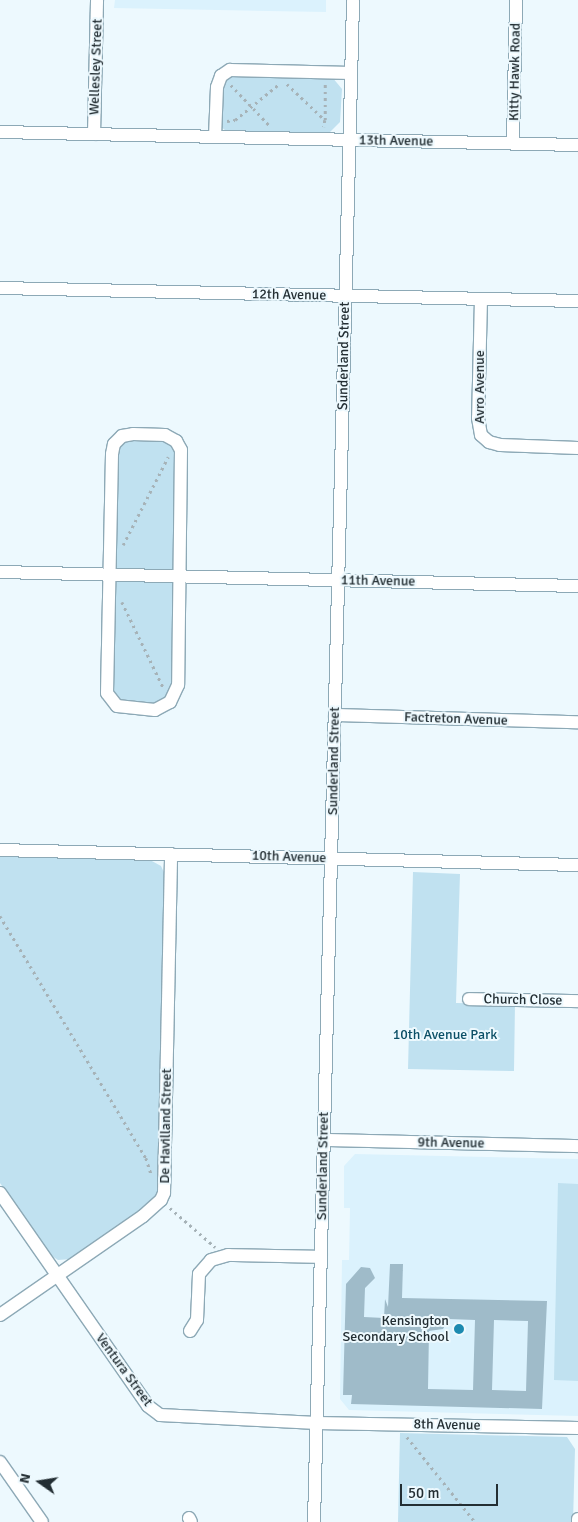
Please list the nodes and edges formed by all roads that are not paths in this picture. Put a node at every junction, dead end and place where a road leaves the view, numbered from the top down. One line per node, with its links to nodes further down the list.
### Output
1 (97, 0): 6 (street, Wellesley Street)
2 (353, 0): 4 (street, Sunderland Street)
3 (516, 0): 9 (street, Kitty Hawk Road)
4 (351, 73): 7 (street); 8 (street, Sunderland Street)
5 (0, 132): 6 (street, 13th Avenue)
6 (94, 134): 7 (street, 13th Avenue)
7 (215, 137): 8 (street, 13th Avenue)
8 (349, 140): 9 (street, 13th Avenue); 12 (street, Sunderland Street)
9 (513, 143): 10 (street, 13th Avenue)
10 (578, 145)
11 (0, 288): 12 (street, 12th Avenue)
12 (345, 296): 13 (street, 12th Avenue); 19 (street, Sunderland Street)
13 (482, 299): 14 (street, 12th Avenue); 15 (street, Avro Avenue)
14 (578, 301)
15 (578, 448)
16 (0, 572): 17 (street, 11th Avenue)
17 (109, 574): 18 (street, 11th Avenue); 18 (street); 18 (street)
18 (178, 576): 19 (street, 11th Avenue)
19 (338, 580): 20 (street, 11th Avenue); 21 (street, Sunderland Street)
20 (578, 586)
21 (335, 715): 22 (street, Factreton Avenue); 25 (street, Sunderland Street)
22 (578, 722)
23 (0, 850): 24 (street, 10th Avenue)
24 (171, 854): 25 (street, 10th Avenue); 33 (street, De Havilland Street)
25 (331, 859): 26 (street, 10th Avenue); 29 (street, Sunderland Street)
26 (578, 865)
27 (469, 999): 28 (street, Church Close)
28 (578, 1001)
29 (324, 1140): 30 (street, 9th Avenue); 32 (street, Sunderland Street)
30 (578, 1146)
31 (0, 1193): 33 (street, Ventura Street)
32 (321, 1257): 35 (street); 36 (street, Sunderland Street)
33 (57, 1275): 34 (street, De Havilland Street); 36 (street, Ventura Street)
34 (0, 1315)
35 (190, 1331)
36 (317, 1423): 37 (street, 8th Avenue); 40 (street, Sunderland Street)
37 (578, 1428)
38 (0, 1462): 39 (street)
39 (42, 1522)
40 (314, 1522)

